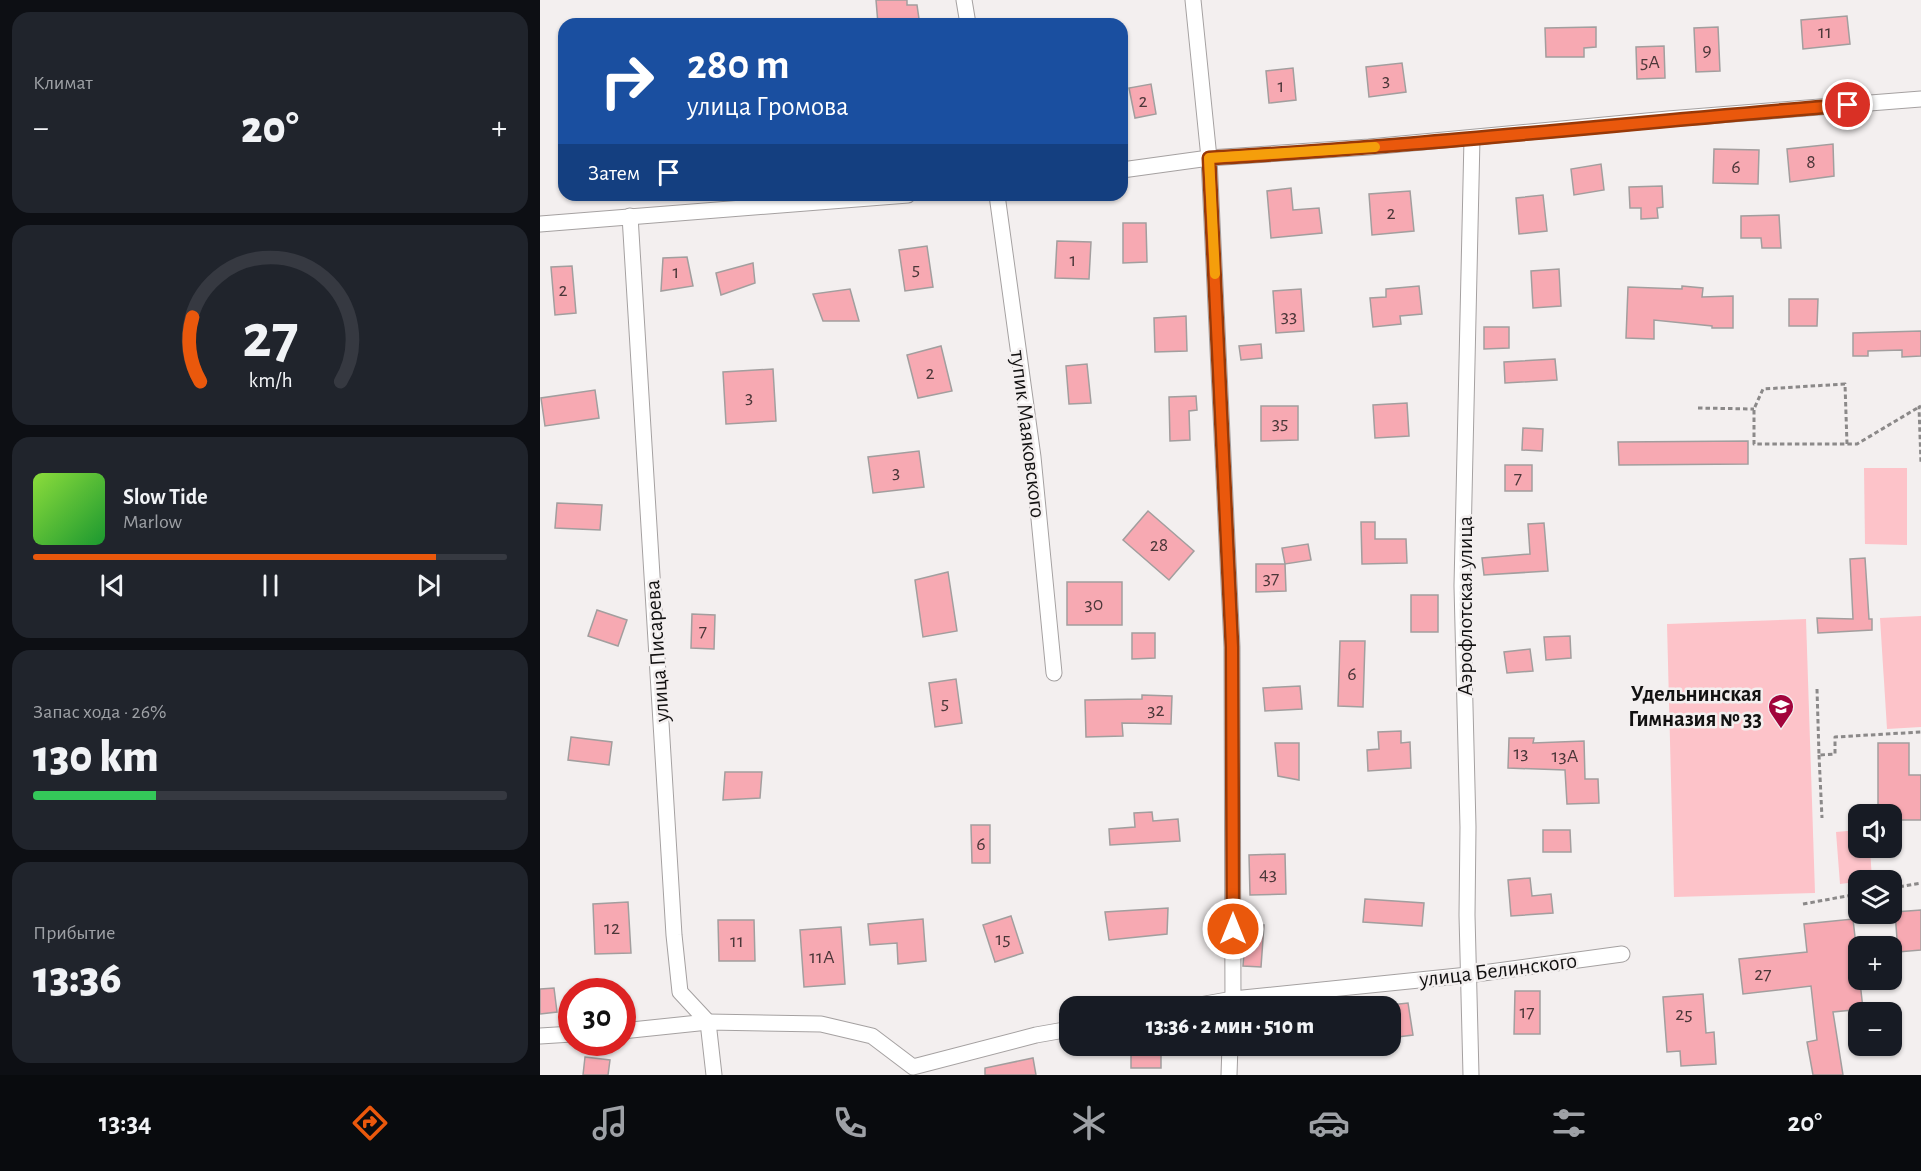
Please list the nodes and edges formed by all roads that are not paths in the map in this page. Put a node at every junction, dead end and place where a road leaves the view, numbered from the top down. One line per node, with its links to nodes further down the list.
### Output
1 (964, 0): 3 (street)
2 (1192, 0): 6 (street)
3 (967, 18)
4 (1921, 99): 5 (street)
5 (1472, 138): 6 (street); 14 (street, Аэрофлотская улица)
6 (1209, 158): 7 (street); 15 (street)
7 (1128, 169)
8 (829, 201): 10 (street)
9 (998, 201): 12 (street, тупик Маяковского)
10 (630, 216): 11 (street); 17 (street, улица Писарева)
11 (540, 224)
12 (1054, 673)
13 (1623, 954): 14 (street, улица Белинского)
14 (1468, 975): 16 (street, улица Белинского); 26 (street, Аэрофлотская улица)
15 (1233, 996)
16 (1292, 996)
17 (708, 1022): 18 (street); 23 (street); 24 (street)
18 (636, 1030)
19 (1059, 1031): 23 (street)
20 (558, 1035): 21 (street)
21 (540, 1036)
22 (1230, 1056): 25 (street)
23 (913, 1071)
24 (714, 1075)
25 (1229, 1075)
26 (1471, 1075)

